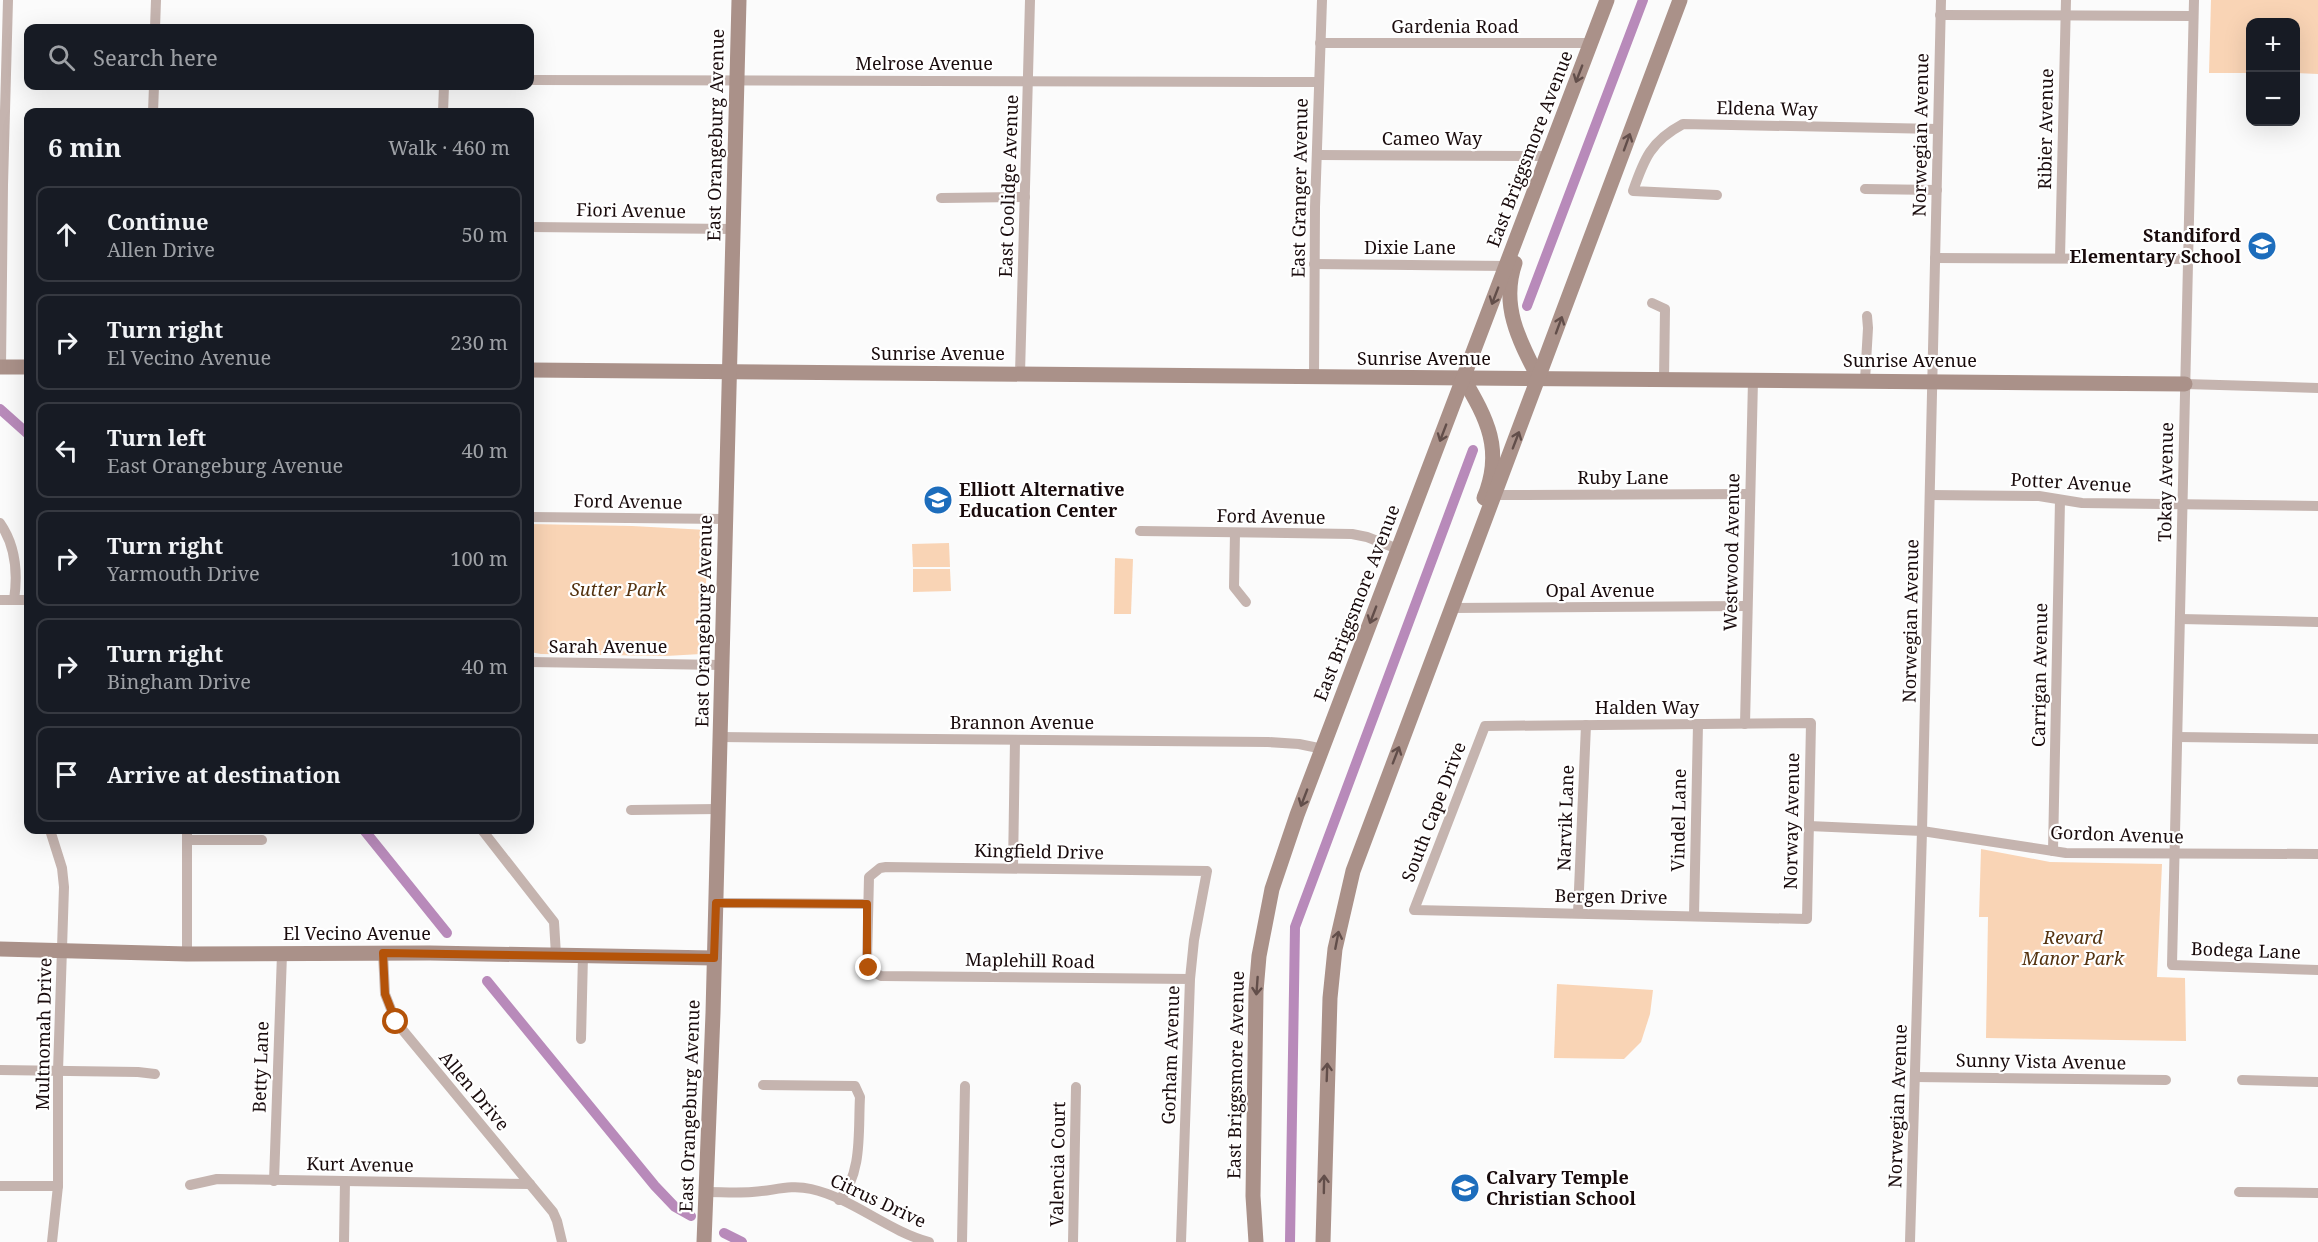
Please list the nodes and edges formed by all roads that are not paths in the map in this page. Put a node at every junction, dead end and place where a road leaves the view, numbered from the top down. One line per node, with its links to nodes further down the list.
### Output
1 (9, 0): 21 (street)
2 (156, 0): 14 (street)
3 (739, 0): 18 (street, East Orangeburg Avenue)
4 (1030, 0): 19 (street, East Coolidge Avenue)
5 (1322, 0): 15 (street, East Granger Avenue)
6 (1607, 0): 16 (street, East Briggsmore Avenue)
7 (1680, 0): 53 (street, one-way to 7)
8 (1941, 0): 11 (street, Norwegian Avenue)
9 (2066, 0): 12 (street, Ribier Avenue)
10 (2194, 0): 13 (street, Tokay Avenue)
11 (1940, 15): 12 (street); 26 (street, Norwegian Avenue)
12 (2066, 15): 13 (street); 39 (street, Ribier Avenue)
13 (2193, 16): 40 (street, Tokay Avenue)
14 (155, 24)
15 (1320, 43): 16 (street, Gardenia Road); 20 (street, East Granger Avenue)
16 (1590, 43): 28 (street, East Briggsmore Avenue, one-way to 28)
17 (534, 80): 18 (street, Melrose Avenue)
18 (737, 81): 19 (street, Melrose Avenue); 37 (street, East Orangeburg Avenue)
19 (1028, 81): 20 (street, Melrose Avenue); 33 (street, East Coolidge Avenue)
20 (1318, 82): 27 (street, East Granger Avenue)
21 (3, 90): 29 (street)
22 (154, 90): 24 (street)
23 (444, 90): 25 (street)
24 (153, 108)
25 (443, 108)
26 (1938, 129): 31 (street, Norwegian Avenue); 32 (street, Eldena Way)
27 (1317, 155): 28 (street, Cameo Way); 41 (street, East Granger Avenue)
28 (1548, 156): 35 (street, East Briggsmore Avenue)
29 (1, 185): 43 (street)
30 (1865, 189): 31 (street)
31 (1937, 190): 38 (street, Norwegian Avenue)
32 (1717, 195)
33 (1025, 197): 34 (street); 50 (street, East Coolidge Avenue)
34 (941, 198)
35 (1526, 213): 42 (street, East Briggsmore Avenue); 53 (street)
36 (534, 227): 37 (street, Fiori Avenue)
37 (733, 229): 49 (street, East Orangeburg Avenue)
38 (1935, 258): 39 (street); 57 (street, Norwegian Avenue)
39 (2060, 258): 40 (street)
40 (2187, 259): 58 (street, Tokay Avenue)
41 (1314, 264): 42 (street, Dixie Lane); 51 (street, East Granger Avenue)
42 (1506, 266): 52 (street, East Briggsmore Avenue, one-way to 52)
43 (1, 299): 46 (street)
44 (1652, 303): 54 (street)
45 (1867, 316): 56 (street)
46 (0, 367): 47 (street)
47 (24, 367)
48 (534, 370): 49 (street, Sunrise Avenue)
49 (730, 372): 50 (street, Sunrise Avenue); 67 (street, East Orangeburg Avenue)
50 (1020, 374): 51 (street, Sunrise Avenue)
51 (1314, 378): 52 (street, Sunrise Avenue)
52 (1463, 378): 53 (street, Sunrise Avenue); 71 (street, East Briggsmore Avenue, one-way to 71); 72 (street)
53 (1539, 380): 54 (street, Sunrise Avenue); 61 (street, one-way to 53)
54 (1664, 380): 55 (street, Sunrise Avenue)
55 (1753, 380): 56 (street, Sunrise Avenue); 60 (street, Westwood Avenue)
56 (1865, 380): 57 (street, Sunrise Avenue)
57 (1933, 381): 58 (street, Sunrise Avenue); 62 (street, Norwegian Avenue)
58 (2185, 384): 59 (street, Sunrise Avenue); 64 (street, Tokay Avenue)
59 (2318, 388)
60 (1750, 494): 61 (street, Ruby Lane); 77 (street, Westwood Avenue)
61 (1495, 495): 72 (street)
62 (1930, 495): 63 (street, Potter Avenue); 96 (street, Norwegian Avenue)
63 (2060, 500): 64 (street, Potter Avenue); 101 (street, Carrigan Avenue)
64 (2182, 503): 65 (street, Potter Avenue); 79 (street, Tokay Avenue)
65 (2318, 506)
66 (534, 517): 67 (street, Ford Avenue)
67 (726, 519): 82 (street, East Orangeburg Avenue)
68 (0, 523): 74 (street)
69 (1140, 531): 70 (street, Ford Avenue)
70 (1235, 533): 71 (street, Ford Avenue); 76 (street)
71 (1398, 549): 92 (street, East Briggsmore Avenue, one-way to 92)
72 (1472, 555): 78 (street)
73 (0, 600): 74 (street)
74 (14, 600): 75 (street)
75 (24, 600)
76 (1246, 602)
77 (1747, 606): 78 (street, Opal Avenue); 85 (street, Westwood Avenue)
78 (1452, 608): 153 (street, one-way to 78)
79 (2180, 619): 80 (street); 89 (street, Tokay Avenue)
80 (2318, 622)
81 (534, 663): 82 (street, Sarah Avenue)
82 (722, 665): 88 (street, East Orangeburg Avenue)
83 (1811, 723): 85 (street, Halden Way); 95 (street, Norway Avenue)
84 (1698, 724): 85 (street, Halden Way); 86 (street, Halden Way); 110 (street, Vindel Lane)
85 (1745, 724)
86 (1586, 725): 87 (street, Halden Way); 109 (street, Narvik Lane)
87 (1485, 726): 108 (street, South Cape Drive)
88 (720, 737): 91 (street, Brannon Avenue); 93 (street, East Orangeburg Avenue)
89 (2178, 737): 90 (street); 102 (street, Tokay Avenue)
90 (2318, 739)
91 (1015, 740): 92 (street, Brannon Avenue); 104 (street)
92 (1323, 749): 152 (street, East Briggsmore Avenue, one-way to 152)
93 (718, 809): 94 (street); 106 (street, East Orangeburg Avenue)
94 (631, 810)
95 (1809, 826): 96 (street, Gordon Avenue); 111 (street, Norway Avenue)
96 (1922, 831): 101 (street, Gordon Avenue); 127 (street, Norwegian Avenue)
97 (51, 834): 113 (street, Multnomah Drive)
98 (485, 834): 117 (street)
99 (187, 835): 100 (street); 115 (street)
100 (262, 840)
101 (2053, 851): 102 (street, Gordon Avenue)
102 (2175, 854): 103 (street, Gordon Avenue); 120 (street, Tokay Avenue)
103 (2318, 854)
104 (1013, 868): 105 (street, Kingfield Drive); 107 (street, Kingfield Drive)
105 (1207, 871): 122 (street, Gorham Avenue)
106 (716, 903): 107 (street); 119 (street, East Orangeburg Avenue)
107 (867, 904): 122 (street, Maplehill Road)
108 (1414, 910): 109 (street, Bergen Drive)
109 (1578, 913): 110 (street, Bergen Drive)
110 (1694, 916): 111 (street, Bergen Drive)
111 (1807, 919)
112 (0, 949): 113 (street, El Vecino Avenue)
113 (62, 950): 115 (street, El Vecino Avenue); 125 (street, Multnomah Drive)
114 (383, 953): 116 (street, El Vecino Avenue); 117 (street, El Vecino Avenue); 136 (street, Allen Drive)
115 (187, 954): 116 (street, El Vecino Avenue)
116 (282, 954): 134 (street, Betty Lane)
117 (556, 955): 118 (street, El Vecino Avenue)
118 (583, 955): 119 (street, El Vecino Avenue); 123 (street)
119 (714, 958): 140 (street, East Orangeburg Avenue)
120 (2172, 965): 121 (street, Bodega Lane)
121 (2318, 970)
122 (1190, 979): 151 (street, Gorham Avenue)
123 (581, 1040)
124 (0, 1070): 125 (street)
125 (58, 1071): 126 (street); 139 (street, Multnomah Drive)
126 (155, 1074)
127 (1915, 1077): 128 (street, Sunny Vista Avenue); 154 (street, Norwegian Avenue)
128 (2166, 1080)
129 (2242, 1080): 130 (street)
130 (2318, 1082)
131 (763, 1085): 143 (street)
132 (965, 1086): 149 (street)
133 (1076, 1087): 150 (street, Valencia Court)
134 (274, 1181): 135 (street, Kurt Avenue); 137 (street, Kurt Avenue)
135 (345, 1181): 136 (street, Kurt Avenue); 145 (street)
136 (530, 1184): 146 (street, Allen Drive)
137 (190, 1185)
138 (0, 1186): 139 (street)
139 (58, 1186): 144 (street, Multnomah Drive)
140 (706, 1192): 143 (street, Citrus Drive); 147 (street, East Orangeburg Avenue)
141 (2239, 1192): 142 (street)
142 (2318, 1193)
143 (839, 1200): 148 (street, Citrus Drive)
144 (52, 1242)
145 (344, 1242)
146 (561, 1242)
147 (704, 1242)
148 (929, 1242)
149 (962, 1242)
150 (1072, 1242)
151 (1181, 1242)
152 (1256, 1242)
153 (1323, 1242)
154 (1910, 1242)

